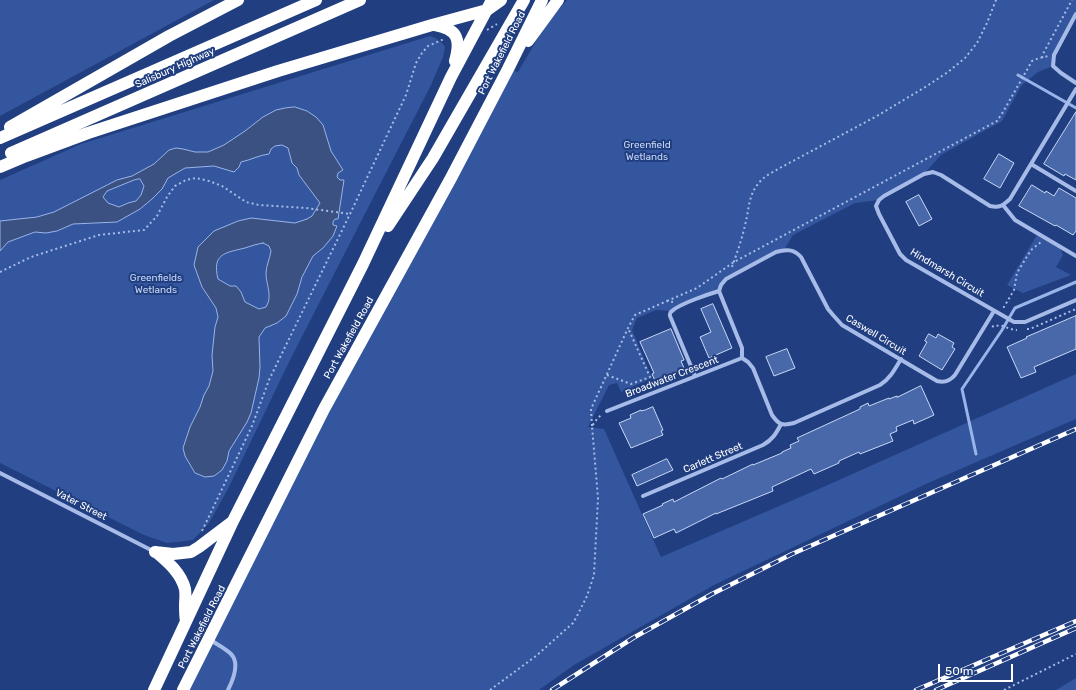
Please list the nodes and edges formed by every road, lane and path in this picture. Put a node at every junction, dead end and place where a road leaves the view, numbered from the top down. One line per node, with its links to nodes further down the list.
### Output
1 (238, 0): 20 (highway)
2 (316, 0): 21 (highway, Salisbury Highway)
3 (360, 0): 22 (highway, Salisbury Highway)
4 (501, 0): 10 (highway)
5 (524, 0): 31 (highway)
6 (542, 0): 16 (highway, Port Wakefield Road)
7 (558, 0): 16 (highway)
8 (996, 0): 30 (path)
9 (1072, 0): 15 (path)
10 (490, 5): 12 (highway); 17 (highway, Port Wakefield Road)
11 (1076, 14): 14 (street)
12 (435, 25): 17 (highway); 24 (highway)
13 (444, 39): 27 (path)
14 (1054, 55): 15 (path); 18 (street)
15 (1042, 58): 30 (path)
16 (508, 69): 56 (highway, Port Wakefield Road)
17 (451, 77): 31 (highway, Port Wakefield Road)
18 (1076, 83)
19 (1076, 89): 23 (street)
20 (0, 132)
21 (0, 138)
22 (0, 158)
23 (1031, 164): 25 (street); 26 (street)
24 (0, 167)
25 (1076, 191)
26 (1004, 205): 29 (street); 39 (street, Hindmarsh Circuit)
27 (350, 214): 32 (path); 53 (path)
28 (1042, 242): 37 (path)
29 (1076, 256)
30 (734, 262): 33 (path); 36 (path)
31 (363, 264): 52 (highway, Port Wakefield Road)
32 (0, 272)
33 (729, 278): 34 (street, Caswell Circuit); 44 (street, Caswell Circuit)
34 (719, 292): 38 (street); 43 (street)
35 (1076, 300): 39 (street, Hindmarsh Circuit)
36 (667, 301): 38 (path); 41 (path)
37 (998, 304)
38 (682, 305): 46 (street)
39 (994, 311): 44 (street, Caswell Circuit)
40 (992, 326): 42 (path)
41 (628, 328): 45 (path); 45 (path)
42 (1009, 328)
43 (742, 358): 46 (street, Broadwater Crescent); 48 (street)
44 (901, 359): 48 (street)
45 (607, 375): 49 (path)
46 (695, 376): 47 (street, Broadwater Crescent)
47 (607, 411): 49 (path)
48 (780, 424): 51 (street, Carlett Street)
49 (592, 426): 61 (path)
50 (0, 473): 54 (street, Vater Street)
51 (643, 496)
52 (233, 521): 53 (highway); 55 (highway, Port Wakefield Road)
53 (202, 544): 54 (highway)
54 (155, 552): 55 (highway)
55 (186, 622): 58 (highway, Port Wakefield Road)
56 (209, 639): 59 (highway, Port Wakefield Road); 60 (street)
57 (1076, 654): 62 (path)
58 (154, 690)
59 (183, 690)
60 (228, 690)
61 (490, 690)
62 (1004, 690)

